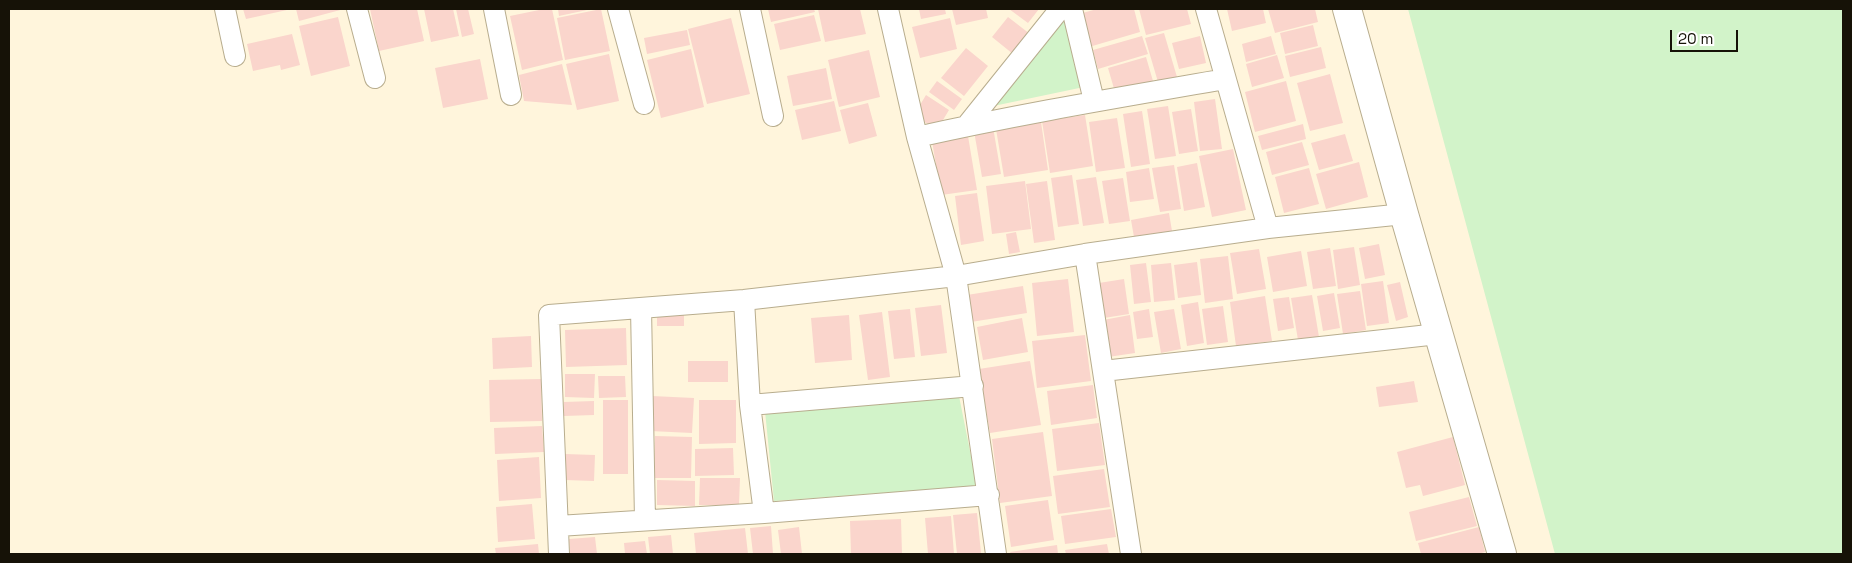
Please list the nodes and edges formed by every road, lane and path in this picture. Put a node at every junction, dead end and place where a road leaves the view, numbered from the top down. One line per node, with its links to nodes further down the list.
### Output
1 (225, 9): 11 (street)
2 (357, 9): 12 (street)
3 (494, 9): 14 (street)
4 (618, 9): 16 (street)
5 (750, 9): 17 (street)
6 (888, 9): 19 (street)
7 (1060, 9): 18 (street)
8 (1072, 9): 15 (street)
9 (1206, 9): 13 (street)
10 (1347, 9): 20 (street)
11 (235, 56)
12 (375, 78)
13 (1226, 80): 15 (street); 21 (street)
14 (511, 94)
15 (1094, 102): 18 (street)
16 (644, 104)
17 (773, 116)
18 (967, 126): 19 (street)
19 (917, 137): 23 (street)
20 (1404, 214): 21 (street); 26 (street)
21 (1268, 228): 22 (street)
22 (1085, 254): 23 (street); 27 (street)
23 (956, 276): 24 (street); 28 (street)
24 (744, 300): 25 (street); 29 (street)
25 (641, 308): 32 (street); 33 (street)
26 (1438, 334): 27 (street); 37 (street)
27 (1103, 371): 36 (street)
28 (973, 386): 29 (street); 30 (street)
29 (750, 405): 31 (street)
30 (989, 495): 31 (street); 35 (street)
31 (764, 513): 32 (street)
32 (645, 520): 33 (street)
33 (558, 526): 34 (street)
34 (559, 554)
35 (996, 554)
36 (1131, 554)
37 (1502, 554)

